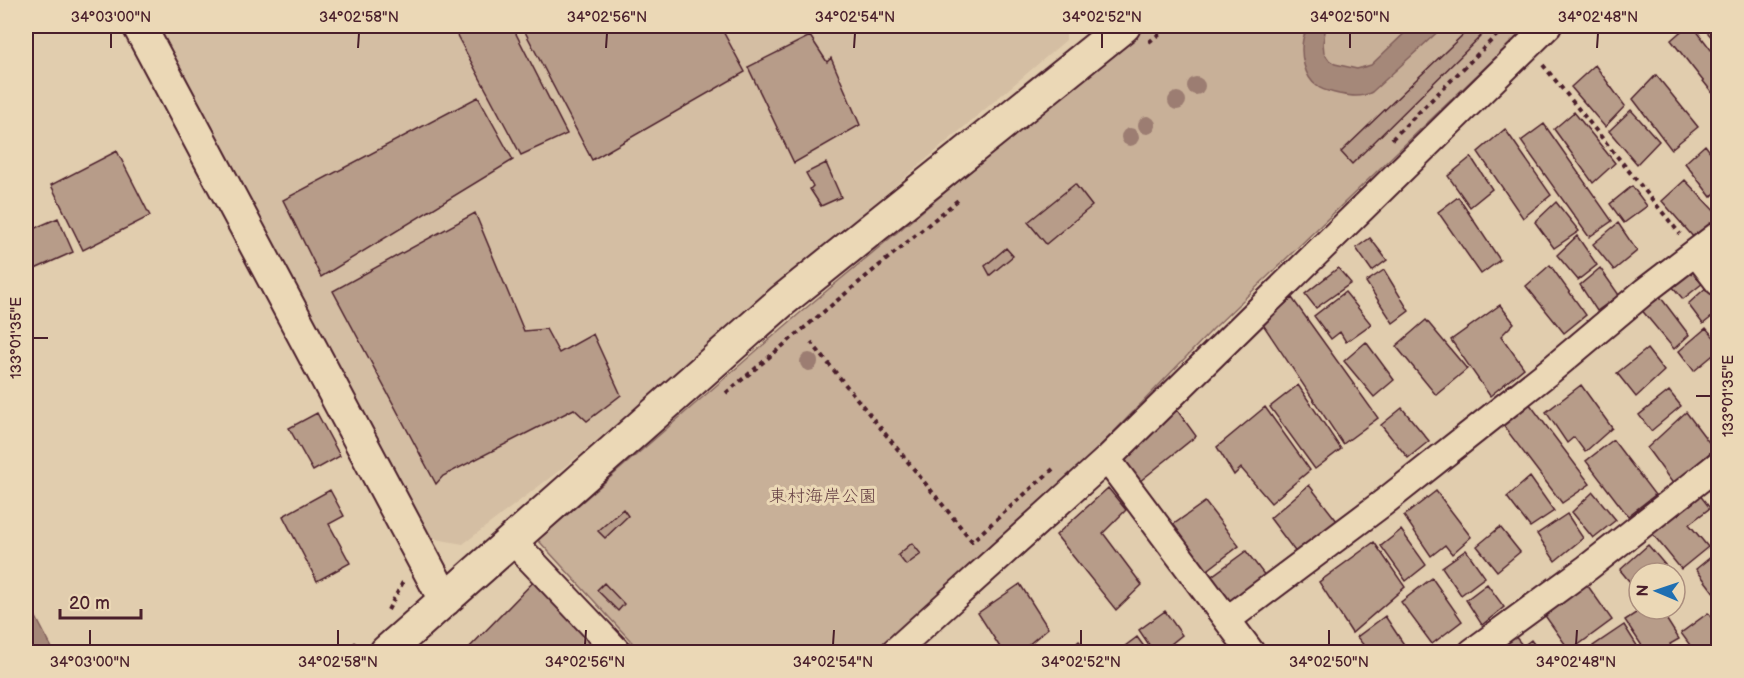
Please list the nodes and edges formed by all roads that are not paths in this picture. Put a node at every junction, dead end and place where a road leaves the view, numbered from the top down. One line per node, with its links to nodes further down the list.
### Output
1 (139, 26): 10 (street)
2 (1548, 26): 7 (street)
3 (1135, 35): 9 (street)
4 (1719, 235): 5 (street)
5 (1696, 253): 6 (street); 11 (street)
6 (1719, 282)
7 (1107, 459): 11 (street); 14 (street)
8 (1719, 465): 16 (street)
9 (512, 540): 10 (street); 13 (street)
10 (445, 600): 12 (street)
11 (1227, 620): 15 (street)
12 (386, 652)
13 (618, 652)
14 (894, 652)
15 (1251, 652)
16 (1472, 652)

